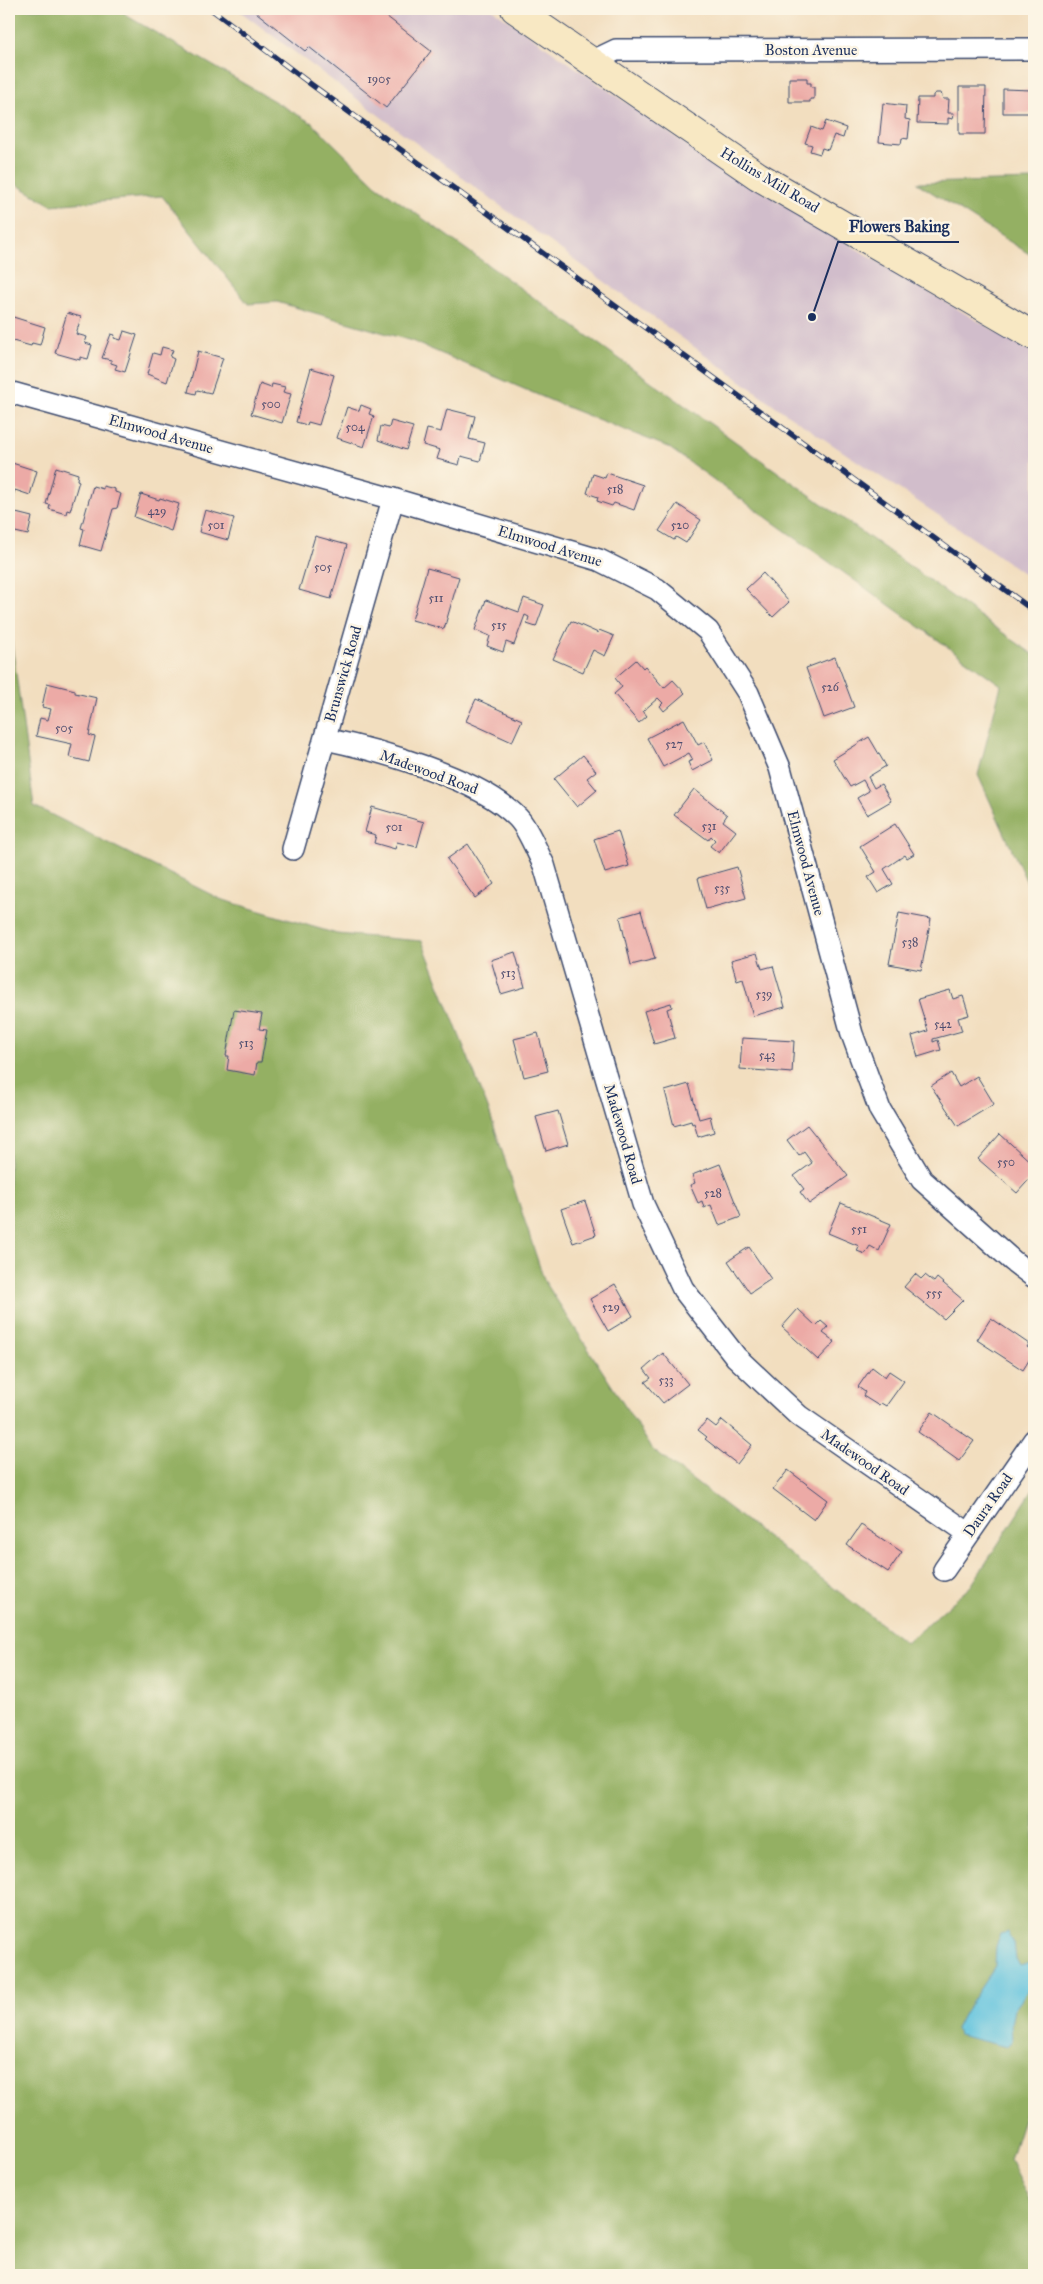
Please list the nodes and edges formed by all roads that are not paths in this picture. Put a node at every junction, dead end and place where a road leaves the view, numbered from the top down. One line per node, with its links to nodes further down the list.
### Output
1 (515, 9): 3 (street, Hollins Mill Road)
2 (1034, 50): 3 (street, Boston Avenue)
3 (591, 62): 4 (street, Hollins Mill Road)
4 (1034, 336)
5 (9, 392): 6 (street, Elmwood Avenue)
6 (393, 499): 7 (street, Brunswick Road); 9 (street, Elmwood Avenue)
7 (324, 739): 8 (street, Brunswick Road); 11 (street, Madewood Road)
8 (293, 849)
9 (1034, 1277)
10 (1034, 1440): 11 (street, Daura Road)
11 (968, 1533): 12 (street, Daura Road)
12 (944, 1570)

